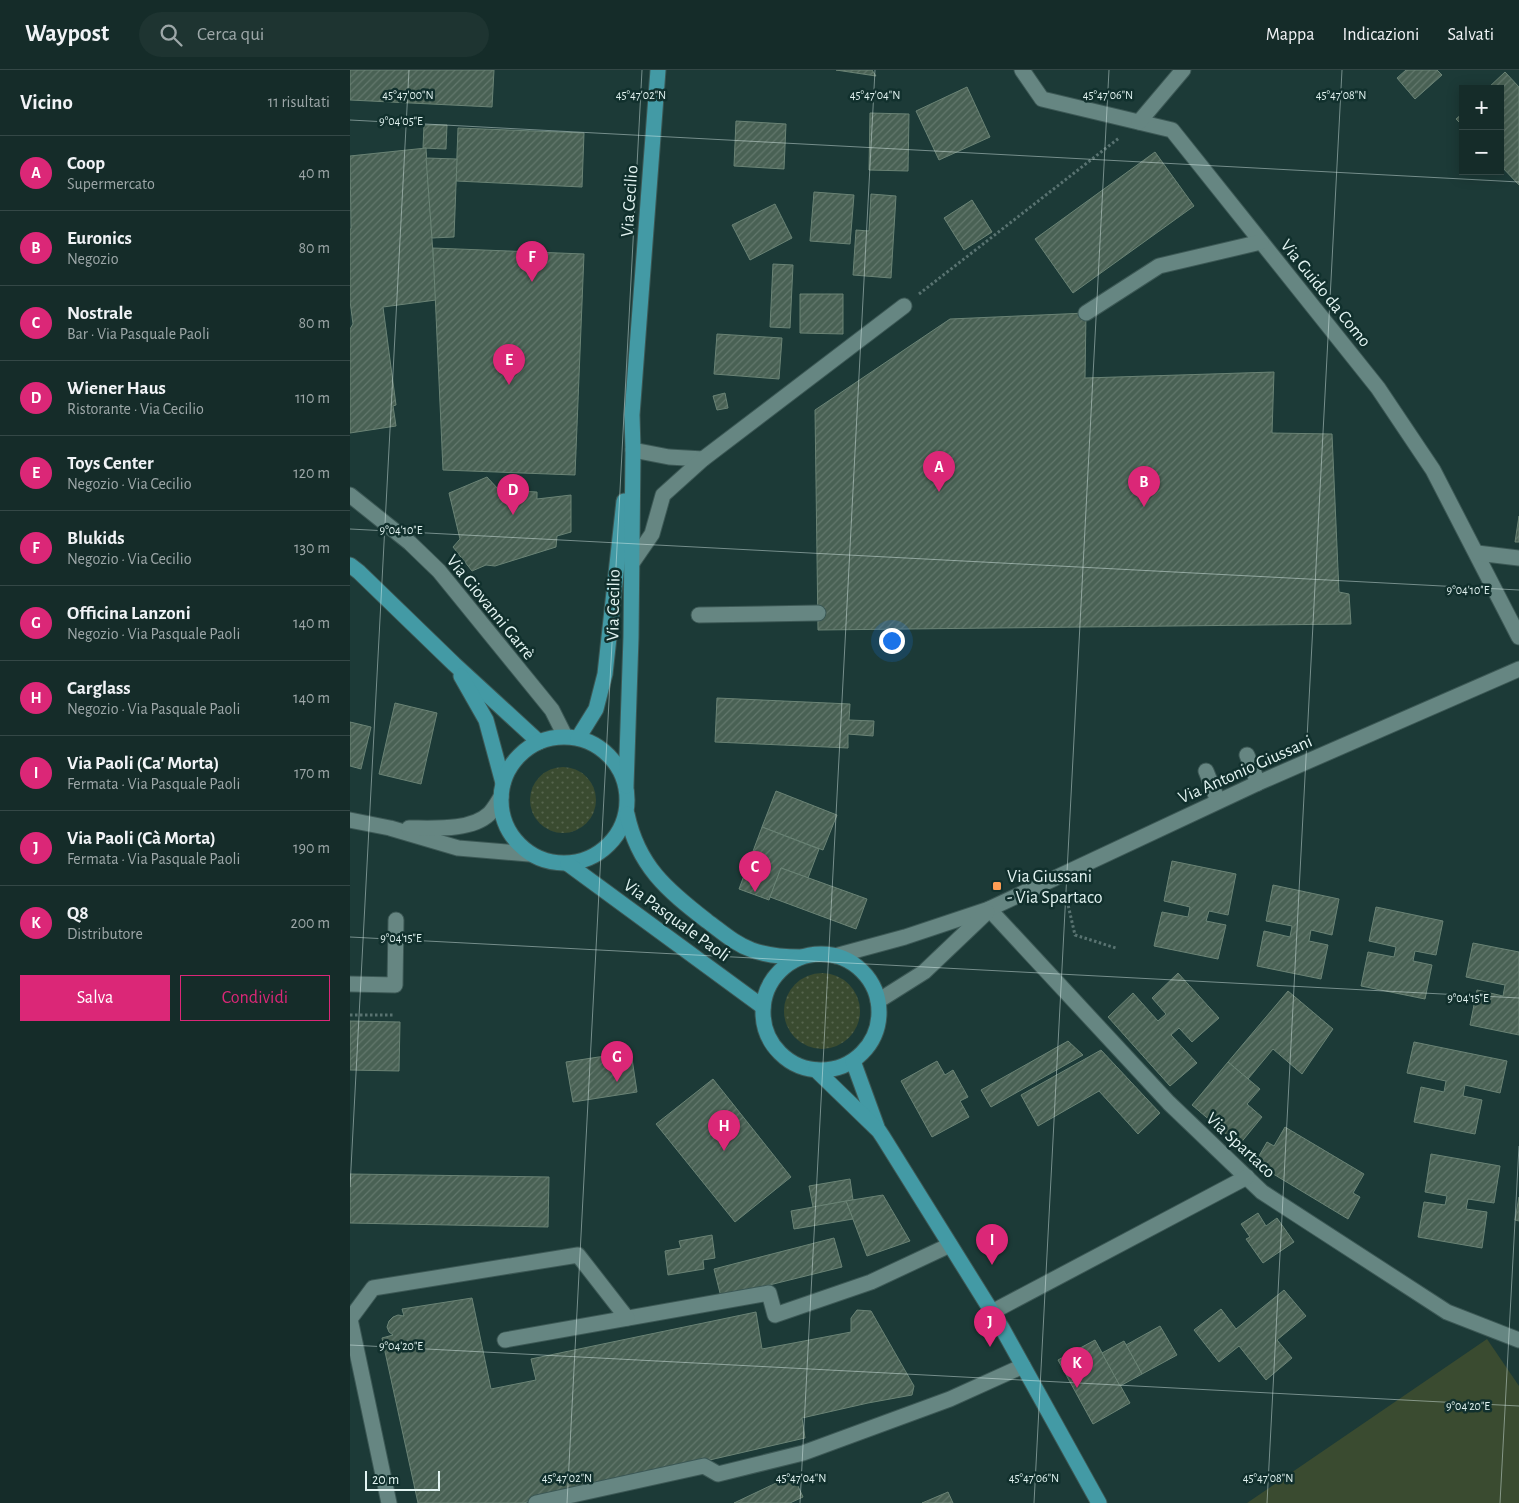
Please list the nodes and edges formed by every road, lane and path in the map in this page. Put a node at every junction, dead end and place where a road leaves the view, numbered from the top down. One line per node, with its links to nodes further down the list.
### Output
1 (658, 70): 8 (main road, Via Cecilio)
2 (1022, 70): 4 (street, Via Guido da Como)
3 (1183, 70): 4 (street)
4 (1139, 122): 5 (street, Via Guido da Como); 6 (path)
5 (1261, 242): 7 (street); 12 (street, Via Guido da Como)
6 (904, 306): 10 (street)
7 (1086, 313)
8 (632, 425): 9 (main road, Via Cecilio); 21 (main road, Via Cecilio)
9 (633, 450): 10 (street); 14 (main road, Via Cecilio)
10 (704, 459): 14 (street)
11 (350, 495): 21 (street, Via Giovanni Garrè)
12 (1477, 553): 13 (street); 18 (street, Via Guido da Como)
13 (1519, 558)
14 (632, 563): 26 (main road, Via Cecilio)
15 (350, 565): 19 (main road)
16 (818, 613): 17 (street)
17 (699, 615)
18 (1519, 637)
19 (454, 664): 22 (main road); 27 (main road)
20 (1519, 669): 25 (street, Via Antonio Giussani)
21 (572, 737): 22 (main road); 26 (main road)
22 (539, 742): 27 (main road)
23 (1247, 755): 25 (street)
24 (1206, 772): 28 (street)
25 (1258, 783): 28 (street, Via Antonio Giussani)
26 (626, 786): 29 (main road)
27 (502, 790): 31 (street); 32 (main road)
28 (1218, 802): 34 (street, Via Antonio Giussani)
29 (627, 812): 33 (main road); 39 (main road, Via Pasquale Paoli)
30 (350, 820): 31 (street)
31 (390, 828): 32 (street)
32 (530, 854): 33 (main road)
33 (568, 864): 42 (main road, Via Pasquale Paoli)
34 (1060, 876): 35 (street, Via Antonio Giussani); 37 (path)
35 (990, 909): 38 (street, Via Antonio Giussani); 41 (street, Via Antonio Giussani); 48 (street, Via Spartaco)
36 (396, 920): 40 (street)
37 (1116, 948)
38 (835, 956): 39 (main road); 41 (main road)
39 (802, 958): 42 (main road)
40 (350, 984)
41 (878, 1001): 45 (main road)
42 (763, 1007): 46 (main road)
43 (350, 1015): 44 (path)
44 (395, 1016)
45 (853, 1061): 46 (main road); 47 (main road)
46 (816, 1070): 47 (main road)
47 (879, 1131): 49 (main road)
48 (1247, 1176): 50 (street); 53 (street, Via Spartaco)
49 (950, 1245): 50 (main road); 51 (street)
50 (992, 1312): 54 (main road)
51 (627, 1318): 52 (street); 55 (street)
52 (505, 1340)
53 (1519, 1340)
54 (1023, 1366): 56 (street); 57 (main road)
55 (389, 1503)
56 (536, 1503)
57 (1099, 1503)

